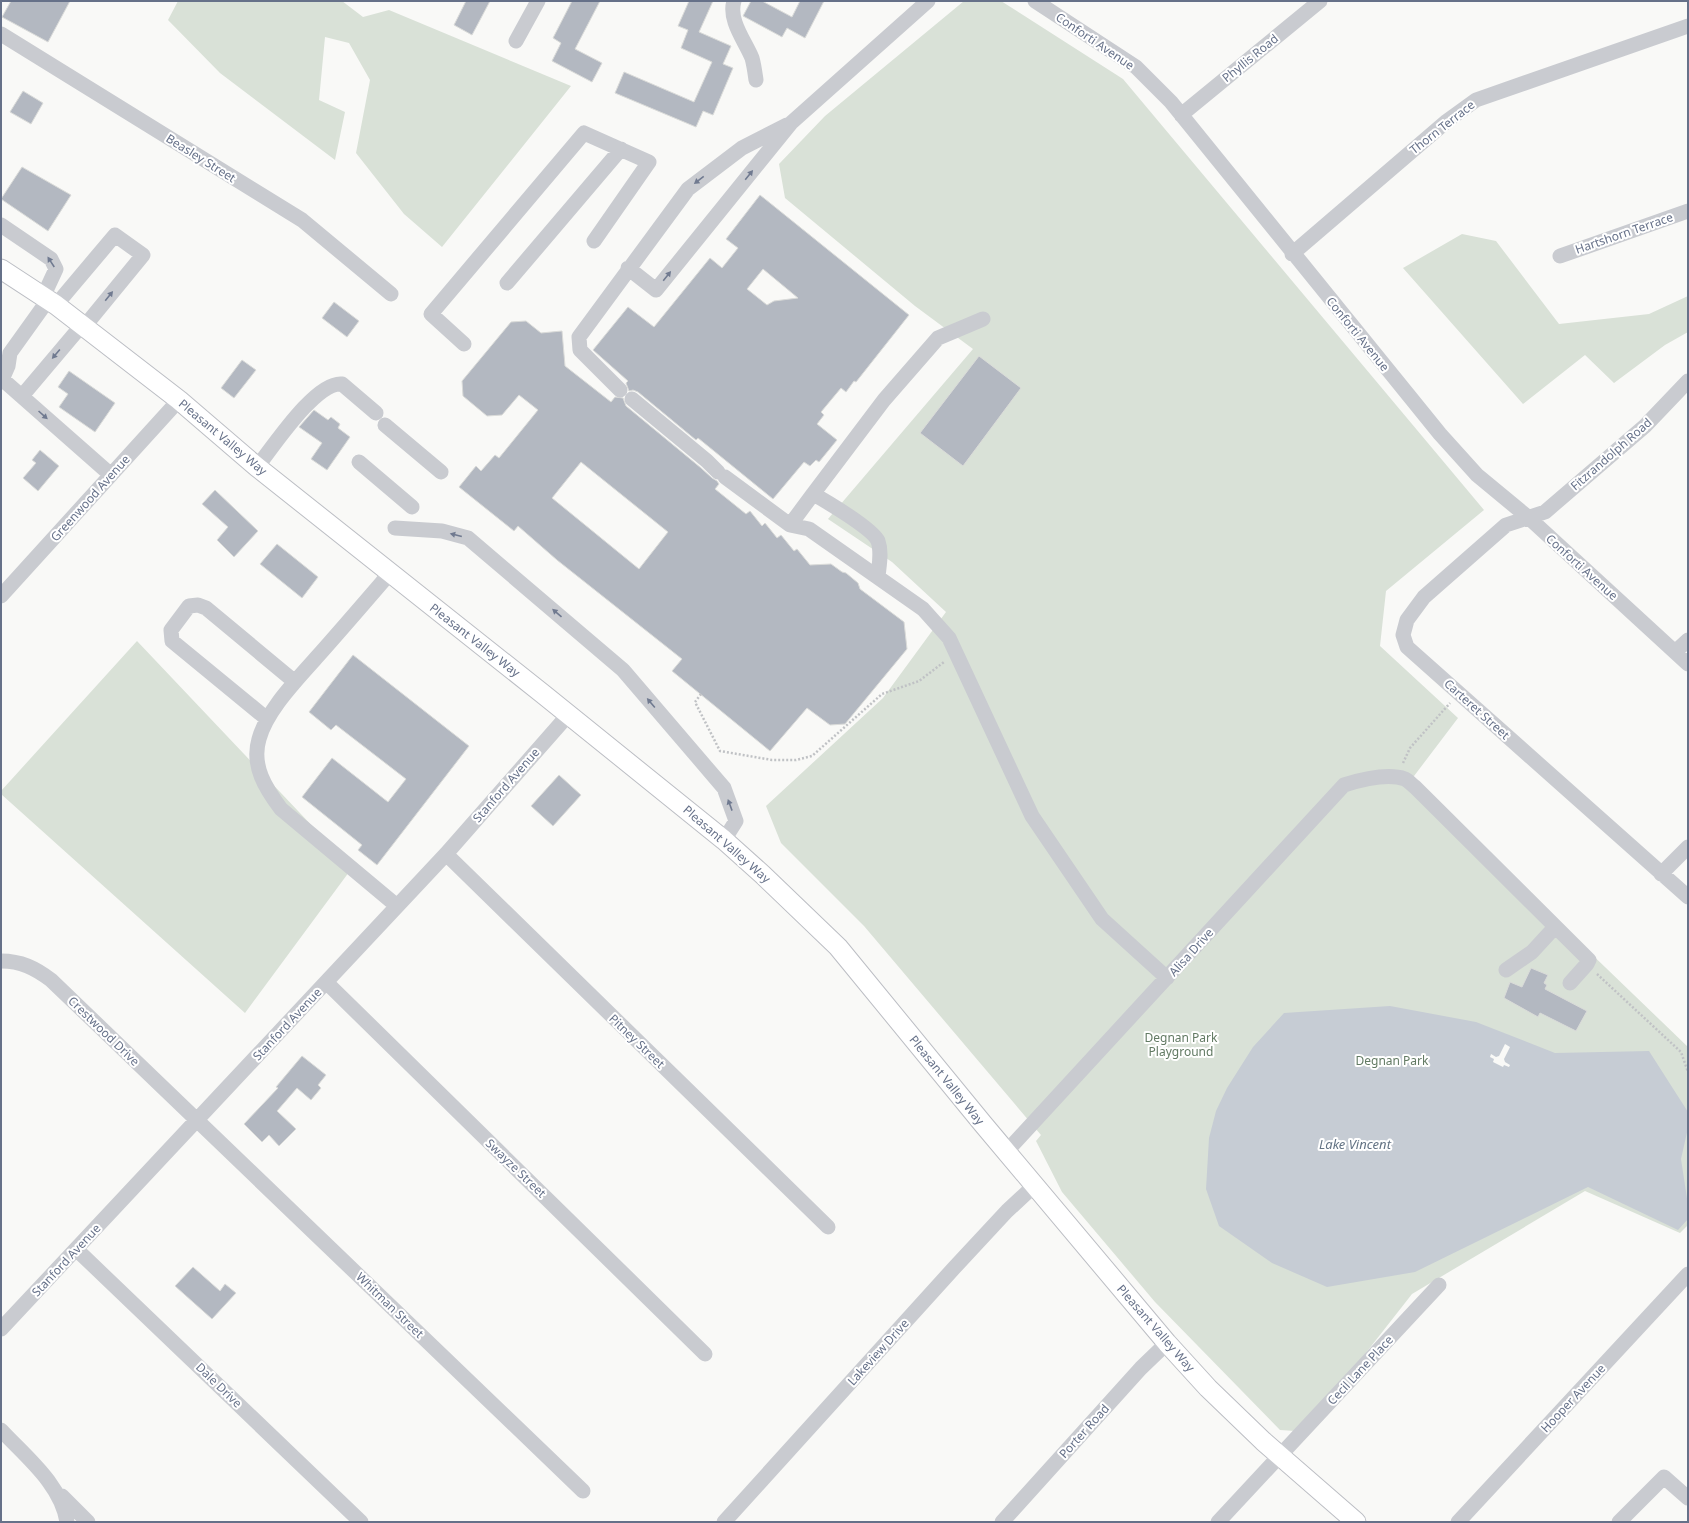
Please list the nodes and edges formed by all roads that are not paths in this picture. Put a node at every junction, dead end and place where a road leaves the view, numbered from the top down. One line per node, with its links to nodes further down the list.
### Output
1 (538, 1): 8 (street)
2 (734, 1): 9 (street)
3 (928, 1): 11 (street)
4 (1320, 1): 10 (street, Phyllis Road)
5 (1040, 2): 10 (street, Conforti Avenue)
6 (1688, 26): 16 (street, Thorn Terrace)
7 (1, 34): 21 (street, Beasley Street)
8 (516, 42)
9 (756, 80)
10 (1181, 115): 16 (street, Conforti Avenue)
11 (792, 123): 19 (street, one-way to 19); 19 (street, one-way to 11)
12 (621, 149): 15 (street); 20 (street); 25 (street)
13 (1688, 211): 17 (street, Hartshorn Terrace)
14 (1, 225): 22 (street, one-way to 14)
15 (594, 241)
16 (1292, 254): 36 (street, Conforti Avenue)
17 (1560, 256)
18 (1, 268): 22 (main road, Pleasant Valley Way)
19 (628, 268): 37 (street)
20 (507, 284)
21 (391, 294)
22 (49, 301): 24 (main road, Pleasant Valley Way); 24 (street, one-way to 22); 26 (street)
23 (983, 319): 34 (street)
24 (83, 326): 28 (street, one-way to 28); 29 (main road, Pleasant Valley Way)
25 (464, 344)
26 (2, 381): 28 (street)
27 (1688, 381): 36 (street, Fitzrandolph Road)
28 (22, 396): 33 (street, one-way to 33)
29 (179, 400): 31 (main road, Pleasant Valley Way); 33 (street, Greenwood Avenue)
30 (359, 462): 35 (street)
31 (257, 467): 32 (street); 39 (main road, Pleasant Valley Way)
32 (441, 472)
33 (111, 475): 41 (street, Greenwood Avenue)
34 (813, 494): 37 (street); 40 (street)
35 (412, 507)
36 (1529, 518): 43 (street, Conforti Avenue); 51 (street, Carteret Street)
37 (790, 525): 40 (street)
38 (395, 528): 48 (street, one-way to 38)
39 (390, 573): 45 (street); 46 (main road, Pleasant Valley Way)
40 (878, 577): 57 (street)
41 (1, 596)
42 (1688, 640): 43 (street)
43 (1675, 652): 44 (street, Conforti Avenue)
44 (1688, 664)
45 (295, 682): 47 (street); 47 (street)
46 (569, 714): 48 (main road, Pleasant Valley Way); 50 (street, Stanford Avenue)
47 (267, 719): 53 (street)
48 (724, 840): 61 (main road, Pleasant Valley Way)
49 (1688, 847): 51 (street)
50 (446, 854): 53 (street, Stanford Avenue); 63 (street, Pitney Street)
51 (1661, 874): 52 (street, Carteret Street)
52 (1688, 897)
53 (397, 906): 58 (street, Stanford Avenue)
54 (1555, 927): 56 (street); 57 (street, Alisa Drive); 59 (street, Alisa Drive)
55 (1, 961): 60 (street, Crestwood Drive)
56 (1506, 970)
57 (1167, 978): 61 (street, Alisa Drive)
58 (326, 982): 60 (street, Stanford Avenue); 69 (street, Swayze Street)
59 (1570, 983)
60 (197, 1120): 64 (street, Stanford Avenue); 73 (street, Whitman Street)
61 (1007, 1151): 62 (main road, Pleasant Valley Way)
62 (1035, 1185): 68 (main road, Pleasant Valley Way); 78 (street, Lakeview Drive)
63 (828, 1227)
64 (76, 1249): 67 (street, Stanford Avenue); 77 (street, Dale Drive)
65 (1688, 1274): 82 (street, Hooper Avenue)
66 (1439, 1285): 71 (street, Cecil Lane Place)
67 (1, 1329)
68 (1167, 1342): 71 (main road, Pleasant Valley Way); 79 (street, Porter Road)
69 (706, 1354)
70 (1, 1430): 72 (street)
71 (1280, 1456): 80 (street, Cecil Lane Place); 81 (main road, Pleasant Valley Way)
72 (54, 1488): 75 (street); 76 (street)
73 (583, 1491)
74 (1688, 1498): 83 (street)
75 (67, 1522)
76 (88, 1522)
77 (361, 1522)
78 (724, 1522)
79 (1002, 1522)
80 (1218, 1522)
81 (1356, 1522)
82 (1458, 1522)
83 (1619, 1522)

